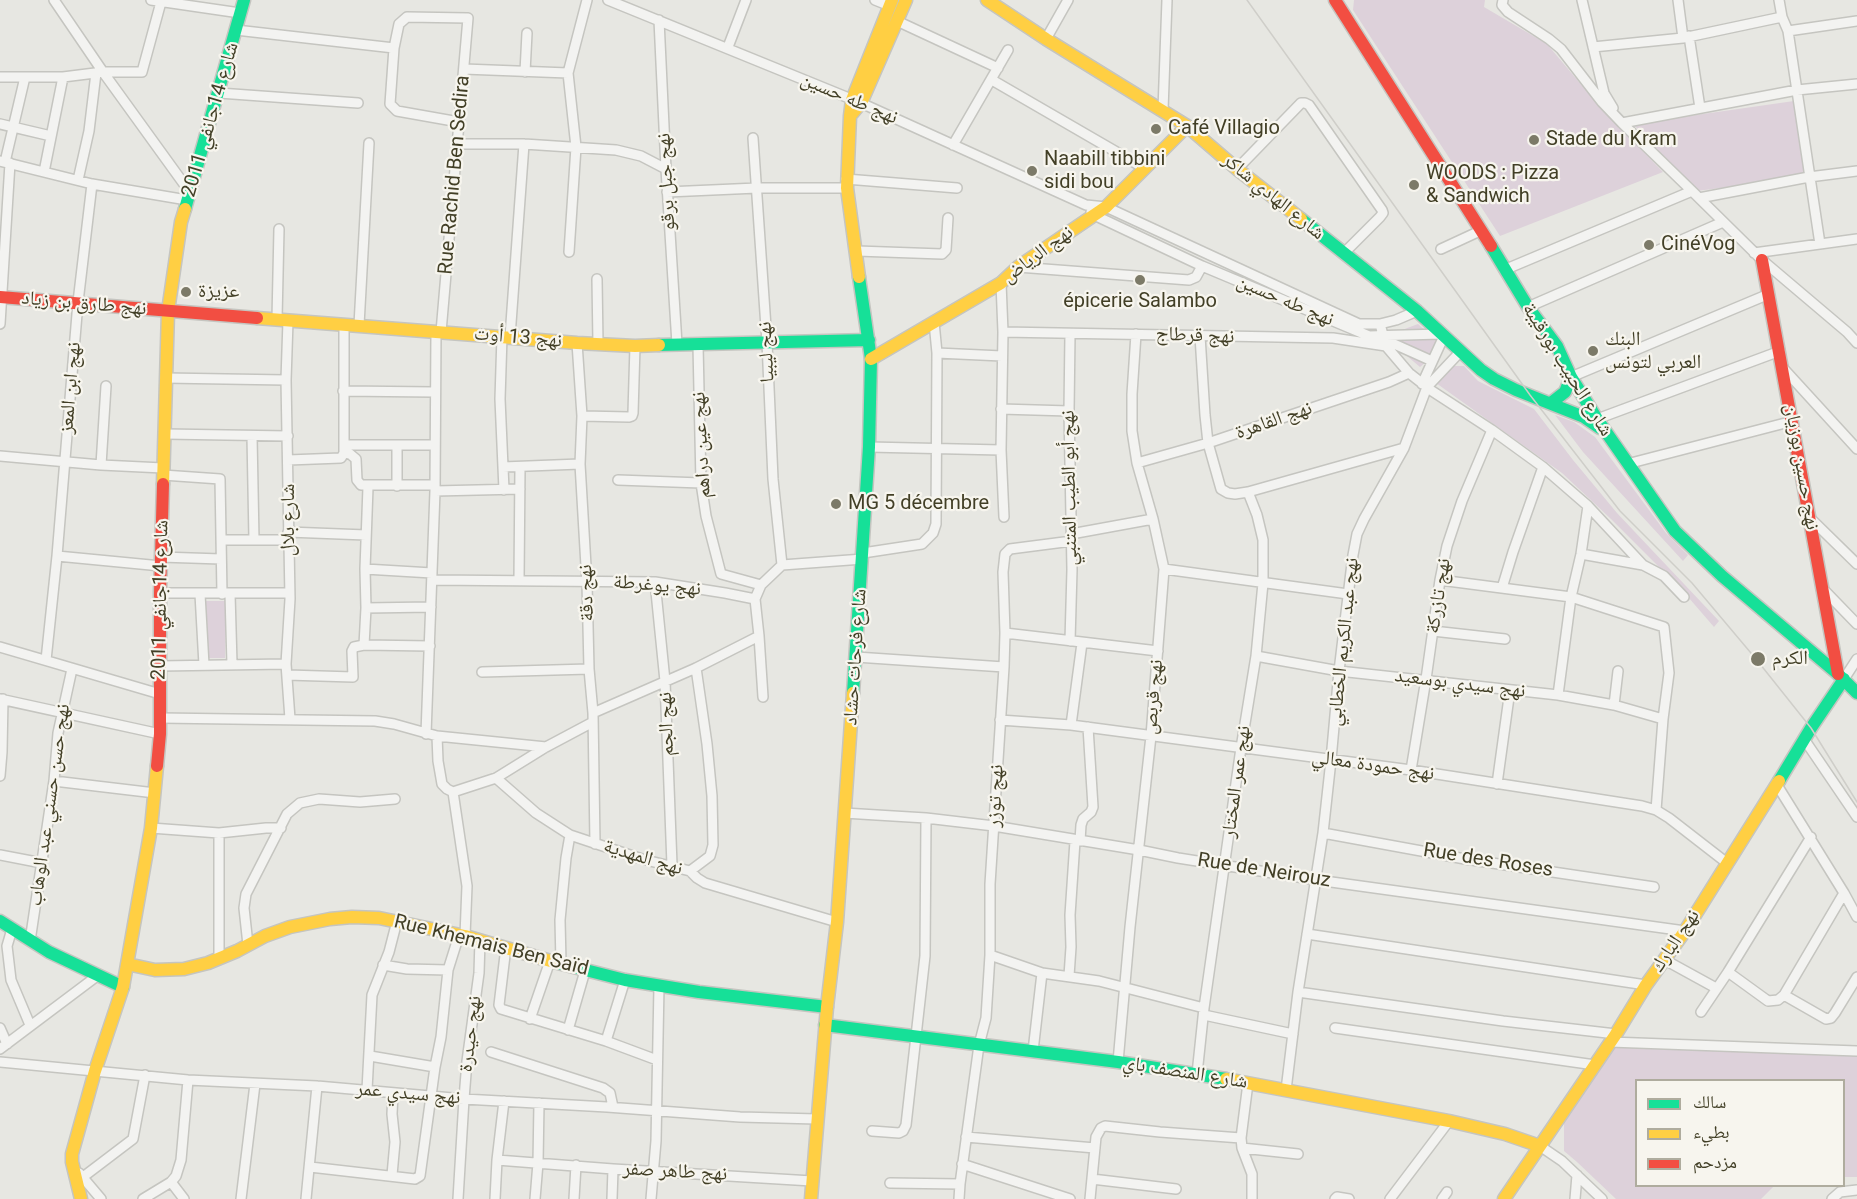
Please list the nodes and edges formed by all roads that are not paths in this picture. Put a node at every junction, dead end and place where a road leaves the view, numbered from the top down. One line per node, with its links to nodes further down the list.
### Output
1 (54, 0): 35 (street)
2 (244, 0): 18 (street, شارع 14جانفي 2011)
3 (587, 0): 36 (street)
4 (608, 0): 20 (street, نهج طه حسين)
5 (746, 0): 28 (street)
6 (876, 0): 17 (street)
7 (906, 0): 21 (street, شارع فرحات حشاد)
8 (987, 0): 27 (street, شارع الهادي شاكر)
9 (1068, 0): 27 (street)
10 (1167, 0): 47 (street)
11 (1335, 0): 80 (street, شارع الحبيب بورقيبة)
12 (1503, 0): 49 (street)
13 (1582, 0): 29 (street)
14 (1678, 0): 26 (street)
15 (1779, 0): 19 (street)
16 (156, 1): 18 (street); 35 (street)
17 (891, 3): 44 (street, شارع فرحات حشاد)
18 (240, 13): 23 (street, شارع 14جانفي 2011)
19 (1782, 17): 24 (street); 26 (street)
20 (660, 20): 28 (street, نهج طه حسين); 62 (street, نهج جبل برقو)
21 (897, 21): 32 (street); 44 (street, شارع فرحات حشاد)
22 (1857, 21): 24 (street)
23 (236, 30): 30 (street); 43 (street, شارع 14جانفي 2011)
24 (1788, 31): 42 (street)
25 (527, 33): 34 (street)
26 (1686, 37): 29 (street); 46 (street)
27 (1046, 39): 47 (street, شارع الهادي شاكر)
28 (728, 47): 44 (street, نهج طه حسين)
29 (1593, 47): 49 (street)
30 (394, 48): 33 (street, Rue Rachid Ben Sedira); 48 (street)
31 (1008, 50): 32 (street)
32 (998, 68): 40 (street)
33 (464, 69): 34 (street); 48 (street, Rue Rachid Ben Sedira)
34 (525, 72): 36 (street)
35 (100, 73): 39 (street); 67 (street); 74 (street)
36 (568, 73): 59 (street)
37 (0, 77): 38 (street)
38 (25, 77): 39 (street); 52 (street)
39 (63, 77): 53 (street)
40 (992, 80): 58 (street); 61 (street)
41 (1857, 84): 42 (street)
42 (1797, 90): 46 (street); 66 (street)
43 (219, 93): 45 (street); 74 (street, شارع 14جانفي 2011)
44 (856, 101): 58 (street, نهج طه حسين); 68 (street, شارع فرحات حشاد)
45 (358, 103)
46 (1700, 108): 49 (street)
47 (1164, 110): 51 (street, شارع الهادي شاكر)
48 (459, 122): 56 (street, Rue Rachid Ben Sedira)
49 (1622, 123): 73 (street)
50 (0, 124): 52 (street)
51 (1187, 126): 61 (street, نهج الرياض); 63 (street, شارع الهادي شاكر)
52 (14, 127): 53 (street); 60 (street)
53 (51, 136): 65 (street)
54 (753, 138): 70 (street, نهج ليبيا)
55 (369, 142): 104 (street)
56 (457, 144): 57 (street); 107 (street, Rue Rachid Ben Sedira)
57 (524, 144): 59 (street); 113 (street)
58 (953, 145): 76 (street, نهج طه حسين)
59 (576, 147): 62 (street); 85 (street)
60 (5, 162): 65 (street); 94 (street)
61 (1144, 168): 75 (street, نهج الرياض)
62 (666, 169): 72 (street, نهج جبل برقو)
63 (1237, 169): 86 (street, شارع الهادي شاكر); 86 (street)
64 (1857, 171): 66 (street)
65 (44, 172): 67 (street)
66 (1809, 177): 73 (street); 82 (street)
67 (78, 180): 69 (street)
68 (846, 183): 70 (street); 71 (street); 84 (street, شارع فرحات حشاد)
69 (92, 184): 74 (street); 95 (street, نهج ابن المعز)
70 (757, 188): 72 (street); 117 (street, نهج ليبيا)
71 (957, 188)
72 (668, 192): 121 (street, نهج جبل برقو)
73 (1696, 194): 78 (street); 90 (street)
74 (188, 196): 97 (street, شارع 14جانفي 2011)
75 (1106, 207): 76 (street, نهج الرياض); 105 (street, نهج طه حسين)
76 (1090, 210): 88 (street, نهج طه حسين); 89 (street, نهج الرياض)
77 (948, 218): 84 (street)
78 (1723, 222): 87 (street); 96 (street)
79 (279, 229): 99 (street, شارع بلال)
80 (1482, 230): 83 (street); 90 (street, شارع الحبيب بورقيبة)
81 (1857, 238): 82 (street)
82 (1820, 244): 87 (street)
83 (1441, 249)
84 (857, 251): 115 (street, شارع فرحات حشاد)
85 (569, 252)
86 (1344, 253): 98 (street, شارع الهادي شاكر)
87 (1758, 257): 93 (street, نهج حسين بوزيان); 109 (street)
88 (1202, 266): 89 (street); 105 (street, نهج طه حسين)
89 (1017, 267): 92 (street, نهج الرياض)
90 (1504, 270): 96 (street, شارع الحبيب بورقيبة)
91 (597, 279): 120 (street)
92 (1001, 283): 100 (street, نهج الرياض); 108 (street)
93 (1769, 294): 125 (street, نهج حسين بوزيان); 132 (street)
94 (1, 297): 95 (street, نهج طارق بن زياد); 101 (street)
95 (78, 302): 97 (street, نهج طارق بن زياد); 161 (street, نهج ابن المعز)
96 (1528, 308): 132 (street, شارع الحبيب بورقيبة)
97 (168, 311): 99 (street, نهج 13 أوت); 133 (street, شارع 14جانفي 2011)
98 (1417, 311): 103 (street); 112 (street, شارع الهادي شاكر)
99 (282, 320): 102 (street, نهج 13 أوت); 134 (street, شارع بلال)
100 (934, 322): 126 (street); 128 (street, نهج الرياض)
101 (0, 324)
102 (344, 324): 104 (street, نهج 13 أوت); 137 (street)
103 (1380, 324): 105 (street); 116 (street)
104 (359, 325): 107 (street, نهج 13 أوت)
105 (1358, 328): 116 (street)
106 (1857, 329): 109 (street)
107 (438, 331): 113 (street, نهج 13 أوت); 138 (street, Rue Rachid Ben Sedira)
108 (1003, 332): 110 (street, نهج قرطاج); 127 (street)
109 (1847, 332): 119 (street)
110 (1070, 334): 111 (street, نهج قرطاج); 141 (street, نهج أبو الطيب المتنبي)
111 (1136, 334): 114 (street, نهج قرطاج); 162 (street, نهج قربص)
112 (1442, 335): 116 (street); 124 (street, شارع الهادي شاكر); 129 (street, نهج عبد الكريم الخطابي)
113 (506, 336): 118 (street, نهج 13 أوت); 166 (street)
114 (1200, 336): 116 (street, نهج قرطاج); 150 (street)
115 (869, 340): 117 (street, نهج 13 أوت); 128 (street, شارع فرحات حشاد)
116 (1384, 340): 129 (street); 131 (street)
117 (767, 342): 122 (street, نهج 13 أوت); 193 (street, نهج ليبيا)
118 (577, 343): 120 (street, نهج 13 أوت); 142 (street, نهج دقة)
119 (1857, 343)
120 (598, 344): 123 (street, نهج 13 أوت)
121 (677, 344): 122 (street, نهج 13 أوت); 123 (street, نهج 13 أوت)
122 (698, 345): 171 (street, نهج عين دراهم)
123 (635, 346): 142 (street)
124 (1461, 351): 136 (street); 139 (street, شارع الهادي شاكر)
125 (1779, 351): 130 (street, نهج حسين بوزيان); 143 (street)
126 (937, 354): 127 (street); 154 (street)
127 (1002, 356): 140 (street)
128 (871, 359): 153 (street, شارع فرحات حشاد)
129 (1432, 361): 136 (street, نهج عبد الكريم الخطابي)
130 (1782, 368): 144 (street, نهج حسين بوزيان); 157 (street)
131 (1409, 373): 136 (street); 150 (street, نهج القاهرة)
132 (1571, 377): 139 (street); 143 (street, شارع الحبيب بورقيبة)
133 (165, 378): 134 (street); 147 (street, شارع 14جانفي 2011)
134 (286, 380): 149 (street, شارع بلال)
135 (106, 386): 165 (street)
136 (1424, 386): 145 (street); 155 (street, نهج عبد الكريم الخطابي)
137 (343, 391): 138 (street); 156 (street)
138 (434, 392): 152 (street, Rue Rachid Ben Sedira)
139 (1551, 403): 146 (street, شارع الهادي شاكر)
140 (1001, 409): 141 (street); 158 (street)
141 (1069, 411): 184 (street, نهج أبو الطيب المتنبي)
142 (582, 416): 163 (street, نهج دقة)
143 (1597, 419): 146 (street, شارع الحبيب بورقيبة)
144 (1793, 421): 164 (street); 180 (street, نهج حسين بوزيان)
145 (1492, 430): 168 (street); 200 (street, نهج تازركة)
146 (1606, 433): 164 (street, شارع الحبيب بورقيبة)
147 (165, 434): 148 (street); 169 (street, شارع 14جانفي 2011)
148 (252, 436): 149 (street); 186 (street)
149 (288, 436): 160 (street, شارع بلال)
150 (1208, 443): 162 (street, نهج القاهرة); 177 (street)
151 (397, 445): 152 (street); 156 (street); 172 (street)
152 (435, 446): 174 (street, Rue Rachid Ben Sedira)
153 (868, 447): 154 (street); 189 (street, شارع فرحات حشاد)
154 (937, 448): 158 (street); 189 (street)
155 (1404, 448): 177 (street); 212 (street, نهج عبد الكريم الخطابي)
156 (344, 449): 160 (street); 173 (street)
157 (1857, 449)
158 (1001, 450): 179 (street)
159 (0, 456): 161 (street)
160 (288, 460): 183 (street, شارع بلال)
161 (65, 462): 165 (street); 188 (street, نهج ابن المعز)
162 (1137, 463): 181 (street, نهج قربص)
163 (580, 464): 167 (street); 203 (street, نهج دقة)
164 (1627, 464): 245 (street, شارع الحبيب بورقيبة)
165 (101, 465): 169 (street)
166 (503, 467): 167 (street); 176 (street)
167 (520, 467): 175 (street)
168 (1543, 467): 178 (street); 205 (street)
169 (163, 472): 185 (street); 191 (street, شارع 14جانفي 2011)
170 (618, 480): 171 (street)
171 (701, 483): 197 (street, نهج عين دراهم)
172 (397, 486): 173 (street); 174 (street)
173 (368, 487): 182 (street)
174 (435, 488): 176 (street); 198 (street, Rue Rachid Ben Sedira)
175 (520, 489): 176 (street); 199 (street)
176 (504, 490)
177 (1248, 492): 202 (street, نهج عمر المختار)
178 (1588, 506): 187 (street); 194 (street)
179 (1004, 517)
180 (1810, 518): 192 (street); 206 (street, نهج حسين بوزيان)
181 (1153, 519): 184 (street); 195 (street, نهج قربص)
182 (366, 535): 183 (street); 196 (street)
183 (288, 536): 186 (street); 208 (street, شارع بلال)
184 (1072, 538): 220 (street, نهج توزر); 223 (street, نهج أبو الطيب المتنبي)
185 (221, 540): 186 (street); 190 (street)
186 (254, 540)
187 (1581, 554): 194 (street); 213 (street)
188 (57, 556): 191 (street); 232 (street, نهج ابن المعز)
189 (863, 556): 193 (street); 230 (street, شارع فرحات حشاد)
190 (221, 559): 191 (street); 211 (street)
191 (161, 561): 207 (street, شارع 14جانفي 2011)
192 (1857, 564)
193 (782, 565): 204 (street)
194 (1643, 565): 214 (street)
195 (1164, 568): 202 (street); 228 (street, نهج قربص)
196 (365, 569): 198 (street, نهج يوغرطة); 217 (street)
197 (721, 574): 204 (street); 209 (street, نهج عين دراهم)
198 (432, 576): 199 (street, نهج يوغرطة); 216 (street, Rue Rachid Ben Sedira)
199 (519, 580): 203 (street, نهج يوغرطة)
200 (1440, 580): 205 (street); 219 (street, نهج تازركة)
201 (655, 582): 203 (street, نهج يوغرطة); 209 (street, نهج يوغرطة); 247 (street, نهج الجم)
202 (1263, 582): 212 (street); 229 (street, نهج عمر المختار)
203 (587, 583): 240 (street, نهج دقة)
204 (761, 585): 215 (street)
205 (1502, 588): 213 (street)
206 (1822, 589): 218 (street); 245 (street, نهج حسين بوزيان)
207 (160, 593): 210 (street); 236 (street, شارع 14جانفي 2011)
208 (290, 593): 211 (street); 234 (street, شارع بلال)
209 (725, 593): 215 (street, نهج يوغرطة)
210 (200, 594): 211 (street); 235 (street)
211 (226, 594): 233 (street)
212 (1348, 594): 241 (street, نهج عبد الكريم الخطابي)
213 (1571, 597): 251 (street); 259 (street)
214 (1684, 597)
215 (755, 599): 221 (street)
216 (431, 607): 217 (street); 227 (street, Rue Rachid Ben Sedira)
217 (366, 608): 225 (street)
218 (1857, 624)
219 (1433, 631): 222 (street); 246 (street, نهج تازركة)
220 (1005, 633): 223 (street); 237 (street, نهج توزر)
221 (759, 636): 238 (street); 252 (street)
222 (1505, 639)
223 (1070, 641): 224 (street)
224 (1082, 643): 228 (street); 261 (street)
225 (363, 645): 227 (street); 244 (street)
226 (0, 646): 232 (street)
227 (430, 646): 264 (street, Rue Rachid Ben Sedira)
228 (1158, 651): 266 (street, نهج قربص)
229 (1256, 656): 241 (street, نهج سيدي بوسعيد); 269 (street, نهج عمر المختار)
230 (855, 657): 237 (street); 281 (street, شارع فرحات حشاد)
231 (1857, 659): 245 (street)
232 (46, 660): 239 (street)
233 (232, 664): 234 (street); 235 (street)
234 (286, 664): 244 (street, شارع بلال)
235 (204, 665): 236 (street)
236 (160, 666): 250 (street, شارع 14جانفي 2011)
237 (1004, 667): 260 (street, نهج توزر)
238 (696, 668): 247 (street); 299 (street)
239 (72, 669): 250 (street); 255 (street, نهج حسن حسني عبد الوهاب)
240 (589, 669): 243 (street); 257 (street, نهج دقة)
241 (1339, 670): 246 (street, نهج سيدي بوسعيد); 270 (street, نهج عبد الكريم الخطابي)
242 (1618, 671): 254 (street)
243 (482, 672)
244 (287, 675): 258 (street, شارع بلال)
245 (1841, 677): 249 (street, شارع الحبيب بورقيبة); 267 (street, نهج البارك)
246 (1426, 680): 248 (street, نهج سيدي بوسعيد); 271 (street, نهج تازركة)
247 (665, 681): 257 (street); 297 (street, نهج الجم)
248 (1510, 690): 251 (street, نهج سيدي بوسعيد); 275 (street)
249 (1857, 693)
250 (160, 694): 256 (street, شارع 14جانفي 2011)
251 (1558, 695): 254 (street, نهج سيدي بوسعيد)
252 (763, 697)
253 (1, 699): 255 (street); 272 (street)
254 (1614, 705): 259 (street, نهج سيدي بوسعيد)
255 (63, 712): 263 (street); 274 (street, نهج حسن حسني عبد الوهاب)
256 (160, 718): 258 (street); 263 (street, شارع 14جانفي 2011)
257 (593, 718): 268 (street); 292 (street, نهج دقة)
258 (290, 719): 264 (street)
259 (1663, 719): 280 (street)
260 (1000, 720): 261 (street, نهج حمودة معالي); 284 (street, نهج توزر)
261 (1071, 725): 262 (street, نهج حمودة معالي)
262 (1088, 727): 266 (street, نهج حمودة معالي); 291 (street)
263 (160, 734): 278 (street, شارع 14جانفي 2011)
264 (426, 734): 265 (street)
265 (437, 736): 268 (street); 277 (street)
266 (1152, 736): 269 (street, نهج حمودة معالي); 293 (street, نهج قربص)
267 (1804, 739): 276 (street, نهج البارك); 282 (street)
268 (546, 747): 273 (street)
269 (1241, 748): 270 (street, نهج حمودة معالي); 298 (street, نهج عمر المختار)
270 (1331, 760): 271 (street, نهج حمودة معالي); 288 (street, نهج عبد الكريم الخطابي)
271 (1412, 770): 275 (street, نهج حمودة معالي)
272 (0, 776)
273 (496, 778): 277 (street); 289 (street, نهج المهدية)
274 (54, 781): 278 (street); 295 (street, نهج حسن حسني عبد الوهاب)
275 (1497, 784): 280 (street, نهج حمودة معالي)
276 (1777, 785): 290 (street); 296 (street, نهج البارك)
277 (453, 792): 310 (street)
278 (155, 793): 285 (street, شارع 14جانفي 2011)
279 (395, 799): 286 (street)
280 (1656, 810): 296 (street, نهج حمودة معالي)
281 (844, 813): 283 (street, Rue de Neirouz); 306 (street, شارع فرحات حشاد)
282 (1857, 817)
283 (926, 818): 284 (street, Rue de Neirouz); 346 (street)
284 (994, 826): 291 (street, Rue de Neirouz); 315 (street, نهج توزر)
285 (151, 828): 287 (street); 319 (street, شارع 14جانفي 2011)
286 (281, 828): 287 (street); 313 (street)
287 (219, 833): 316 (street)
288 (1323, 833): 300 (street, نهج عبد الكريم الخطابي); 301 (street, Rue des Roses)
289 (570, 835): 292 (street, نهج المهدية); 318 (street)
290 (1811, 837): 302 (street); 323 (street)
291 (1078, 841): 293 (street, Rue de Neirouz); 326 (street)
292 (595, 844): 297 (street, نهج المهدية)
293 (1139, 850): 298 (street, Rue de Neirouz); 332 (street, نهج قربص)
294 (0, 855): 295 (street)
295 (42, 863): 312 (street, نهج حسن حسني عبد الوهاب)
296 (1727, 863): 308 (street, نهج البارك)
297 (672, 865): 299 (street, نهج المهدية)
298 (1226, 866): 300 (street, Rue de Neirouz); 337 (street, نهج عمر المختار)
299 (690, 871): 306 (street, نهج المهدية)
300 (1317, 879): 308 (street, Rue de Neirouz); 309 (street, نهج عبد الكريم الخطابي)
301 (1654, 887)
302 (1844, 893): 303 (street); 335 (street)
303 (1857, 917)
304 (0, 921): 307 (street)
305 (397, 921): 310 (street, Rue Khemais Ben Saïd); 313 (street, Rue Khemais Ben Saïd); 320 (street)
306 (837, 922): 336 (street, شارع فرحات حشاد)
307 (12, 929): 312 (street); 341 (street)
308 (1685, 931): 317 (street, نهج البارك)
309 (1307, 934): 329 (street); 334 (street, نهج عبد الكريم الخطابي)
310 (462, 935): 311 (street, Rue Khemais Ben Saïd); 321 (street)
311 (480, 940): 314 (street, Rue Khemais Ben Saïd); 371 (street, نهج حيدرة)
312 (30, 941): 325 (street)
313 (248, 945): 316 (street, Rue Khemais Ben Saïd)
314 (506, 947): 318 (street, Rue Khemais Ben Saïd); 339 (street)
315 (990, 955): 324 (street); 349 (street, نهج توزر)
316 (219, 958): 319 (street, Rue Khemais Ben Saïd)
317 (1665, 960): 329 (street, نهج البارك); 333 (street)
318 (555, 962): 322 (street, Rue Khemais Ben Saïd); 339 (street)
319 (127, 964): 331 (street, شارع 14جانفي 2011)
320 (383, 965): 321 (street); 354 (street)
321 (448, 970): 359 (street)
322 (585, 971): 328 (street, Rue Khemais Ben Saïd); 344 (street)
323 (1728, 972): 333 (street); 335 (street)
324 (1042, 973): 326 (street); 351 (street)
325 (97, 976): 331 (street); 341 (street)
326 (1069, 976): 332 (street)
327 (1857, 977): 335 (street)
328 (625, 980): 330 (street, Rue Khemais Ben Saïd); 348 (street)
329 (1646, 985): 347 (street, نهج البارك)
330 (659, 986): 336 (street, Rue Khemais Ben Saïd); 355 (street)
331 (123, 987): 360 (street, شارع 14جانفي 2011)
332 (1124, 988): 337 (street); 357 (street, نهج قربص)
333 (1716, 988): 338 (street)
334 (1298, 992): 345 (street, نهج عبد الكريم الخطابي); 347 (street)
335 (1784, 995)
336 (826, 1007): 340 (street, شارع فرحات حشاد)
337 (1204, 1012): 345 (street); 361 (street, نهج عمر المختار)
338 (1701, 1012)
339 (531, 1019): 344 (street)
340 (825, 1025): 346 (street, شارع المنصف باي); 376 (street, شارع فرحات حشاد)
341 (30, 1026): 350 (street)
342 (0, 1028): 350 (street)
343 (1335, 1028): 358 (street)
344 (568, 1030): 348 (street)
345 (1293, 1034): 368 (street, نهج عبد الكريم الخطابي)
346 (916, 1036): 349 (street, شارع المنصف باي); 378 (street)
347 (1613, 1038): 352 (street); 358 (street, نهج البارك)
348 (606, 1041): 355 (street)
349 (979, 1045): 351 (street, شارع المنصف باي); 379 (street, نهج توزر)
350 (3, 1047)
351 (1033, 1051): 357 (street, شارع المنصف باي)
352 (1857, 1051)
353 (491, 1052): 374 (street)
354 (370, 1056): 359 (street); 367 (street)
355 (657, 1060): 375 (street)
356 (0, 1062): 360 (street, نهج سيدي عمر)
357 (1119, 1062): 361 (street, شارع المنصف باي)
358 (1595, 1065): 381 (street, نهج البارك)
359 (435, 1067): 370 (street)
360 (94, 1071): 362 (street, نهج سيدي عمر); 389 (street, شارع 14جانفي 2011)
361 (1197, 1074): 364 (street, شارع المنصف باي)
362 (145, 1075): 363 (street, نهج سيدي عمر); 395 (street)
363 (188, 1080): 365 (street, نهج سيدي عمر); 398 (street)
364 (1248, 1083): 368 (street, شارع المنصف باي); 380 (street)
365 (255, 1084): 366 (street, نهج سيدي عمر); 409 (street)
366 (317, 1086): 367 (street, نهج سيدي عمر); 390 (street)
367 (367, 1090): 369 (street, نهج سيدي عمر)
368 (1286, 1090): 377 (street, شارع المنصف باي)
369 (393, 1093): 370 (street, نهج سيدي عمر); 393 (street)
370 (431, 1096): 371 (street, نهج سيدي عمر); 393 (street)
371 (464, 1100): 372 (street, نهج سيدي عمر); 411 (street, نهج حيدرة)
372 (504, 1101): 373 (street, نهج سيدي عمر); 385 (street)
373 (539, 1103): 374 (street, نهج سيدي عمر); 386 (street)
374 (613, 1107): 375 (street, نهج سيدي عمر)
375 (657, 1111): 376 (street, نهج سيدي عمر); 392 (street)
376 (817, 1119): 397 (street, شارع فرحات حشاد)
377 (1449, 1121): 381 (street, شارع المنصف باي); 423 (street)
378 (872, 1131)
379 (966, 1137): 382 (street); 387 (street, نهج توزر)
380 (1241, 1138): 382 (street); 383 (street)
381 (1540, 1146): 394 (street); 424 (street, نهج البارك)
382 (1095, 1148): 396 (street)
383 (1242, 1148): 384 (street); 421 (street)
384 (1298, 1154)
385 (497, 1160): 386 (street, نهج طاهر صفر); 412 (street)
386 (538, 1163): 388 (street, نهج طاهر صفر); 413 (street)
387 (962, 1164): 400 (street, نهج توزر); 419 (street)
388 (576, 1165): 391 (street, نهج طاهر صفر); 414 (street)
389 (73, 1167): 395 (street); 405 (street, شارع 14جانفي 2011)
390 (310, 1167): 393 (street); 410 (street)
391 (613, 1169): 392 (street, نهج طاهر صفر); 415 (street)
392 (654, 1171): 397 (street, نهج طاهر صفر); 416 (street)
393 (392, 1175)
394 (1577, 1175): 425 (street); 426 (street)
395 (83, 1177): 406 (street)
396 (1092, 1179): 401 (street); 420 (street)
397 (812, 1181): 417 (street, شارع فرحات حشاد)
398 (171, 1182): 407 (street); 408 (street)
399 (890, 1183): 400 (street)
400 (960, 1184): 403 (street, نهج توزر)
401 (1176, 1189)
402 (1857, 1190): 427 (street)
403 (959, 1197): 418 (street)
404 (1348, 1198): 422 (street)
405 (81, 1199)
406 (101, 1199)
407 (143, 1199)
408 (184, 1199)
409 (241, 1199)
410 (306, 1199)
411 (458, 1199)
412 (495, 1199)
413 (535, 1199)
414 (574, 1199)
415 (612, 1199)
416 (651, 1199)
417 (811, 1199)
418 (970, 1199)
419 (1071, 1199)
420 (1090, 1199)
421 (1252, 1199)
422 (1335, 1199)
423 (1390, 1199)
424 (1504, 1199)
425 (1575, 1199)
426 (1602, 1199)
427 (1832, 1199)

